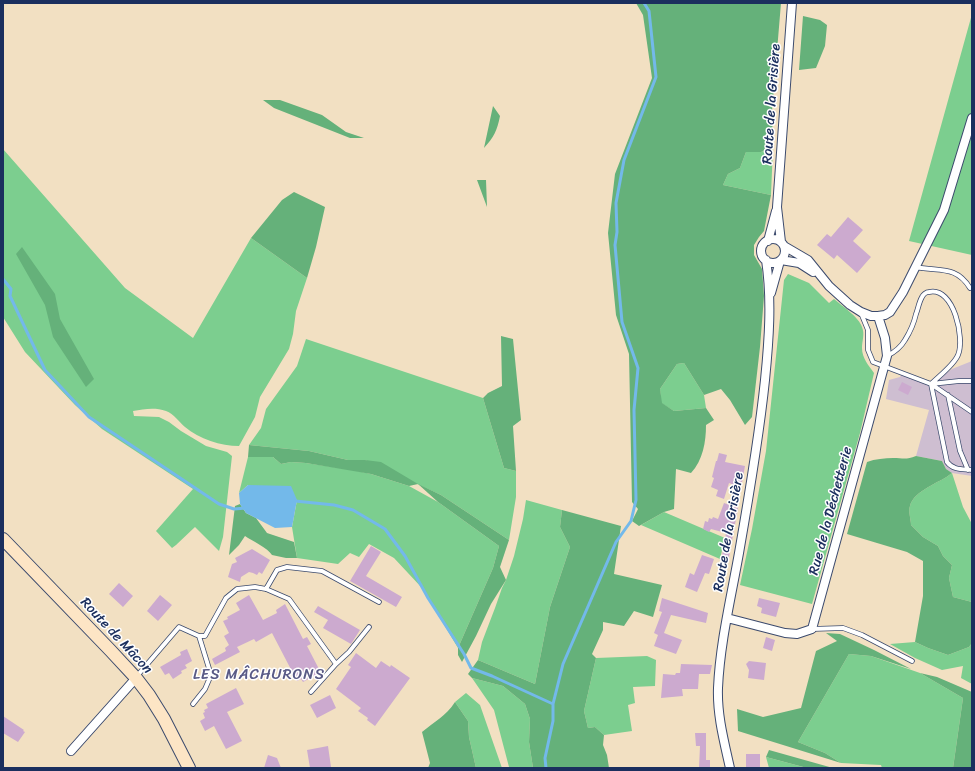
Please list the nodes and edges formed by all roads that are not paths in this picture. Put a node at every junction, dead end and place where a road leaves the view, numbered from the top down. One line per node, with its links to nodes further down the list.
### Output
1 (792, 3): 3 (street, Route de la Grisière)
2 (972, 118): 8 (street)
3 (777, 207): 4 (street, Route de la Grisière); 5 (street, Route de la Grisière)
4 (768, 241): 5 (street); 6 (street, Route de la Grisière)
5 (782, 244): 7 (street, Route de la Grisière); 9 (street)
6 (766, 260): 7 (street); 11 (street, Route de la Grisière)
7 (781, 260): 9 (street); 11 (street, Route de la Grisière)
8 (916, 267): 10 (lane); 13 (street)
9 (819, 275): 12 (street)
10 (970, 288)
11 (770, 300): 24 (street, Route de la Grisière)
12 (861, 312): 13 (street); 15 (lane)
13 (878, 316): 14 (street, Rue de la Déchetterie)
14 (888, 356): 15 (street, Rue de la Déchetterie); 17 (lane)
15 (885, 366): 17 (lane); 26 (street, Rue de la Déchetterie)
16 (972, 381): 17 (lane)
17 (931, 384): 18 (lane); 20 (lane)
18 (948, 394): 19 (lane); 20 (lane)
19 (972, 412)
20 (970, 470)
21 (3, 539): 30 (street, Route de Mâcon)
22 (266, 589): 23 (lane); 27 (lane); 29 (lane)
23 (379, 602)
24 (727, 618): 26 (street); 35 (street, Route de la Grisière)
25 (369, 628): 29 (lane)
26 (812, 629): 28 (lane)
27 (199, 636): 30 (lane); 32 (lane)
28 (912, 661)
29 (336, 664): 31 (lane)
30 (136, 678): 33 (street); 34 (street, Route de Mâcon)
31 (311, 692)
32 (192, 704)
33 (72, 751)
34 (189, 768)
35 (730, 768)

